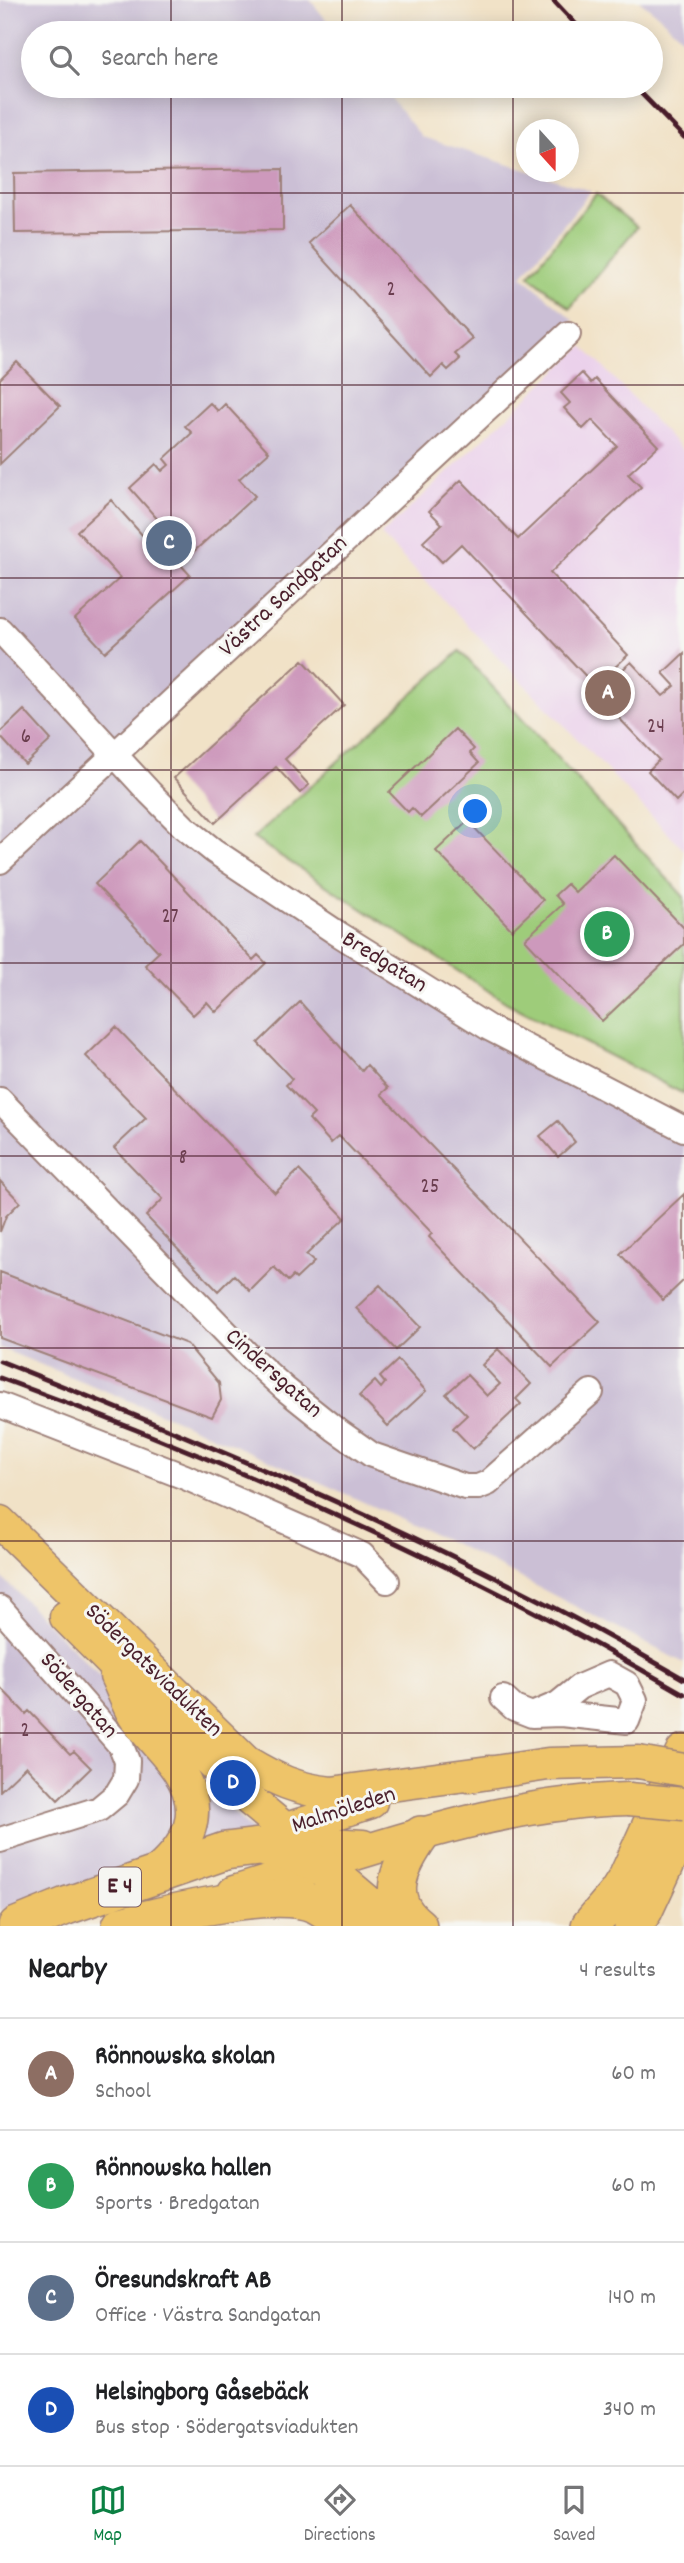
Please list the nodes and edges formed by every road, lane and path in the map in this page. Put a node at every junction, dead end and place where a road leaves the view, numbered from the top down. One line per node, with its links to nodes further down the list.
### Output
1 (568, 334): 3 (street, Västra Sandgatan)
2 (0, 630): 3 (street, Bredgatan)
3 (116, 753): 4 (street, Västra Sandgatan); 6 (street, Bredgatan)
4 (0, 861)
5 (0, 1100): 7 (street, Cindersgatan)
6 (684, 1129)
7 (591, 1392)
8 (0, 1405): 11 (street)
9 (0, 1522): 17 (main road, Södergatsviadukten)
10 (0, 1552): 13 (main road, Södergatsviadukten)
11 (387, 1581)
12 (0, 1608): 24 (street, Södergatan)
13 (109, 1659): 23 (main road, Södergatsviadukten); 26 (main road)
14 (503, 1698): 15 (street)
15 (532, 1715)
16 (684, 1753): 34 (highway)
17 (246, 1762): 19 (main road, Södergatsviadukten); 23 (main road)
18 (684, 1770): 19 (main road, Malmöleden, bridge)
19 (489, 1772): 23 (main road, Malmöleden); 25 (main road)
20 (684, 1804): 22 (main road, Malmöleden, bridge)
21 (684, 1824): 35 (highway)
22 (421, 1835): 25 (main road, Malmöleden); 33 (highway)
23 (280, 1839): 25 (highway, E 4); 26 (highway, E 4); 29 (main road)
24 (0, 1840)
25 (326, 1854): 29 (main road, Malmöleden); 31 (main road); 32 (highway, E 4)
26 (151, 1877): 27 (highway, E 4)
27 (66, 1906): 28 (highway); 30 (highway, E 4)
28 (0, 1913)
29 (130, 1924): 31 (highway, E 4)
30 (17, 1926)
31 (347, 1926)
32 (393, 1926)
33 (418, 1926)
34 (590, 1926)
35 (633, 1926)

